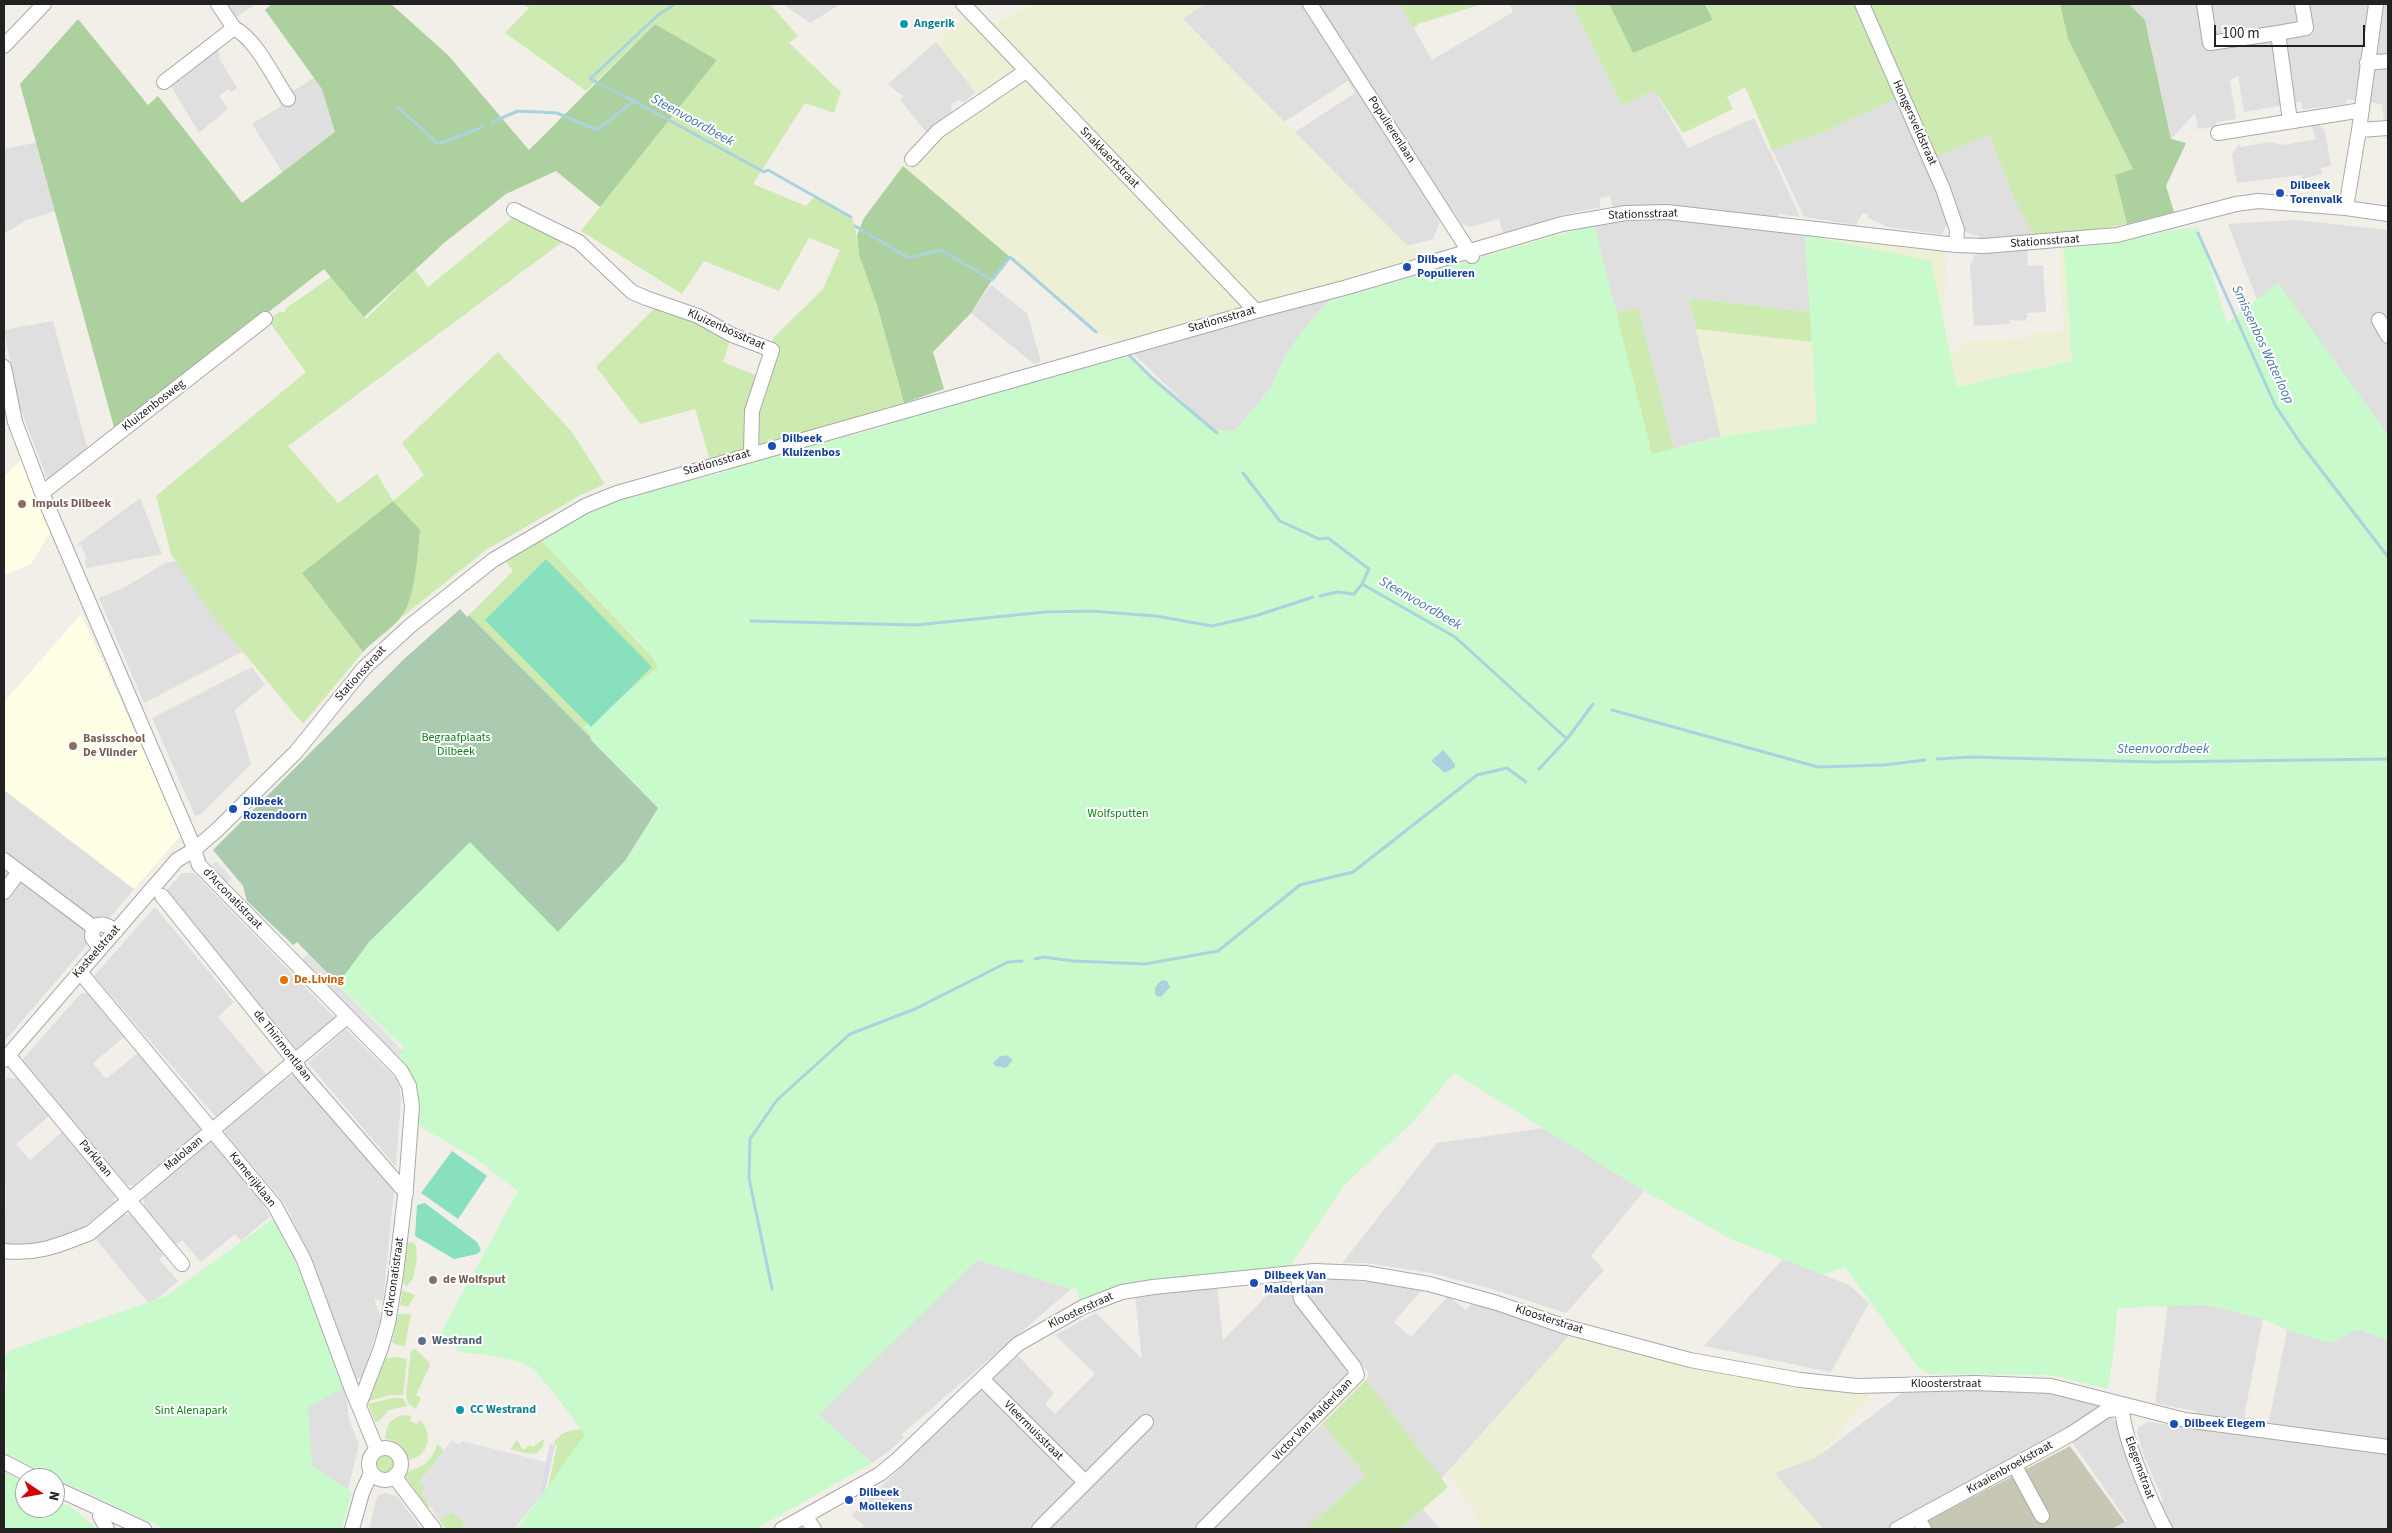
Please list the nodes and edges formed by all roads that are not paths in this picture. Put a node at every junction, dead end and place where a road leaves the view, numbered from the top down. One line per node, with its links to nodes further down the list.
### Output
1 (44, 4): 11 (street)
2 (218, 4): 9 (street)
3 (963, 4): 14 (street, Snakkaertstraat)
4 (1310, 4): 27 (street, Populierenlaan)
5 (1862, 4): 26 (street, Hongersveldstraat)
6 (2204, 4): 10 (street)
7 (2302, 4): 10 (street)
8 (2376, 4): 13 (street)
9 (234, 28): 15 (street); 16 (street)
10 (2278, 33): 18 (street)
11 (4, 46)
12 (2388, 60): 13 (street)
13 (2367, 63): 17 (street)
14 (1026, 71): 22 (street); 28 (street, Snakkaertstraat)
15 (164, 82)
16 (288, 99)
17 (2362, 110): 18 (street); 20 (street)
18 (2290, 121): 21 (street)
19 (2388, 128): 20 (street)
20 (2359, 130): 23 (street)
21 (2218, 133)
22 (912, 159)
23 (2346, 208): 25 (street, Stationsstraat); 26 (street, Stationsstraat)
24 (514, 210): 33 (street, Kluizenbosstraat)
25 (2388, 214)
26 (1956, 245): 27 (street, Stationsstraat)
27 (1471, 254): 28 (street, Stationsstraat)
28 (1256, 311): 33 (street, Stationsstraat)
29 (265, 319): 34 (street, Kluizenbosweg)
30 (2378, 320): 31 (street)
31 (2388, 336)
32 (4, 367): 34 (street, d'Arconatistraat)
33 (751, 453): 35 (street, Stationsstraat)
34 (42, 493): 35 (street, d'Arconatistraat)
35 (194, 850): 41 (street, Kasteelstraat); 44 (street, d'Arconatistraat)
36 (4, 860): 37 (street)
37 (19, 872): 38 (street); 40 (street)
38 (4, 892)
39 (162, 896): 46 (street, de Thirimontlaan)
40 (93, 927): 41 (street); 42 (street)
41 (116, 931): 42 (street, Kasteelstraat)
42 (100, 949): 43 (street, Kasteelstraat)
43 (80, 972): 45 (street, Kasteelstraat); 47 (street, Kamerijklaan)
44 (347, 1017): 46 (street, Malolaan); 48 (street, d'Arconatistraat)
45 (6, 1058): 49 (street, Parklaan)
46 (295, 1061): 47 (street, Malolaan); 48 (street, de Thirimontlaan)
47 (211, 1131): 49 (street, Malolaan); 54 (street, Kamerijklaan)
48 (406, 1193): 54 (street, d'Arconatistraat)
49 (129, 1200): 50 (street, Malolaan); 51 (street, Parklaan)
50 (4, 1251)
51 (182, 1264)
52 (1293, 1273): 53 (street, Kloosterstraat); 55 (street, Kloosterstraat); 77 (street, Victor Van Malderlaan)
53 (982, 1379): 64 (street, Vleermuisstraat); 67 (street, Kloosterstraat)
54 (359, 1405): 58 (street, Kamerijklaan)
55 (2123, 1407): 57 (street, Kloosterstraat); 60 (street, Kraaienbroekstraat); 79 (street, Elegemstraat)
56 (1146, 1422): 64 (street)
57 (2388, 1447)
58 (377, 1450): 62 (street); 63 (street)
59 (4, 1462): 61 (street)
60 (2015, 1466): 68 (street); 69 (street, Kraaienbroekstraat)
61 (16, 1468)
62 (372, 1473): 63 (street); 72 (street)
63 (394, 1476): 73 (street)
64 (1085, 1482): 76 (street)
65 (65, 1493): 66 (street)
66 (101, 1510): 70 (street); 71 (street)
67 (805, 1516): 74 (street, Kloosterstraat); 75 (street)
68 (2042, 1516)
69 (1921, 1524): 78 (street, Kraaienbroekstraat)
70 (107, 1529)
71 (144, 1529)
72 (352, 1529)
73 (434, 1529)
74 (782, 1529)
75 (814, 1529)
76 (1039, 1529)
77 (1203, 1529)
78 (1897, 1529)
79 (2165, 1529)

